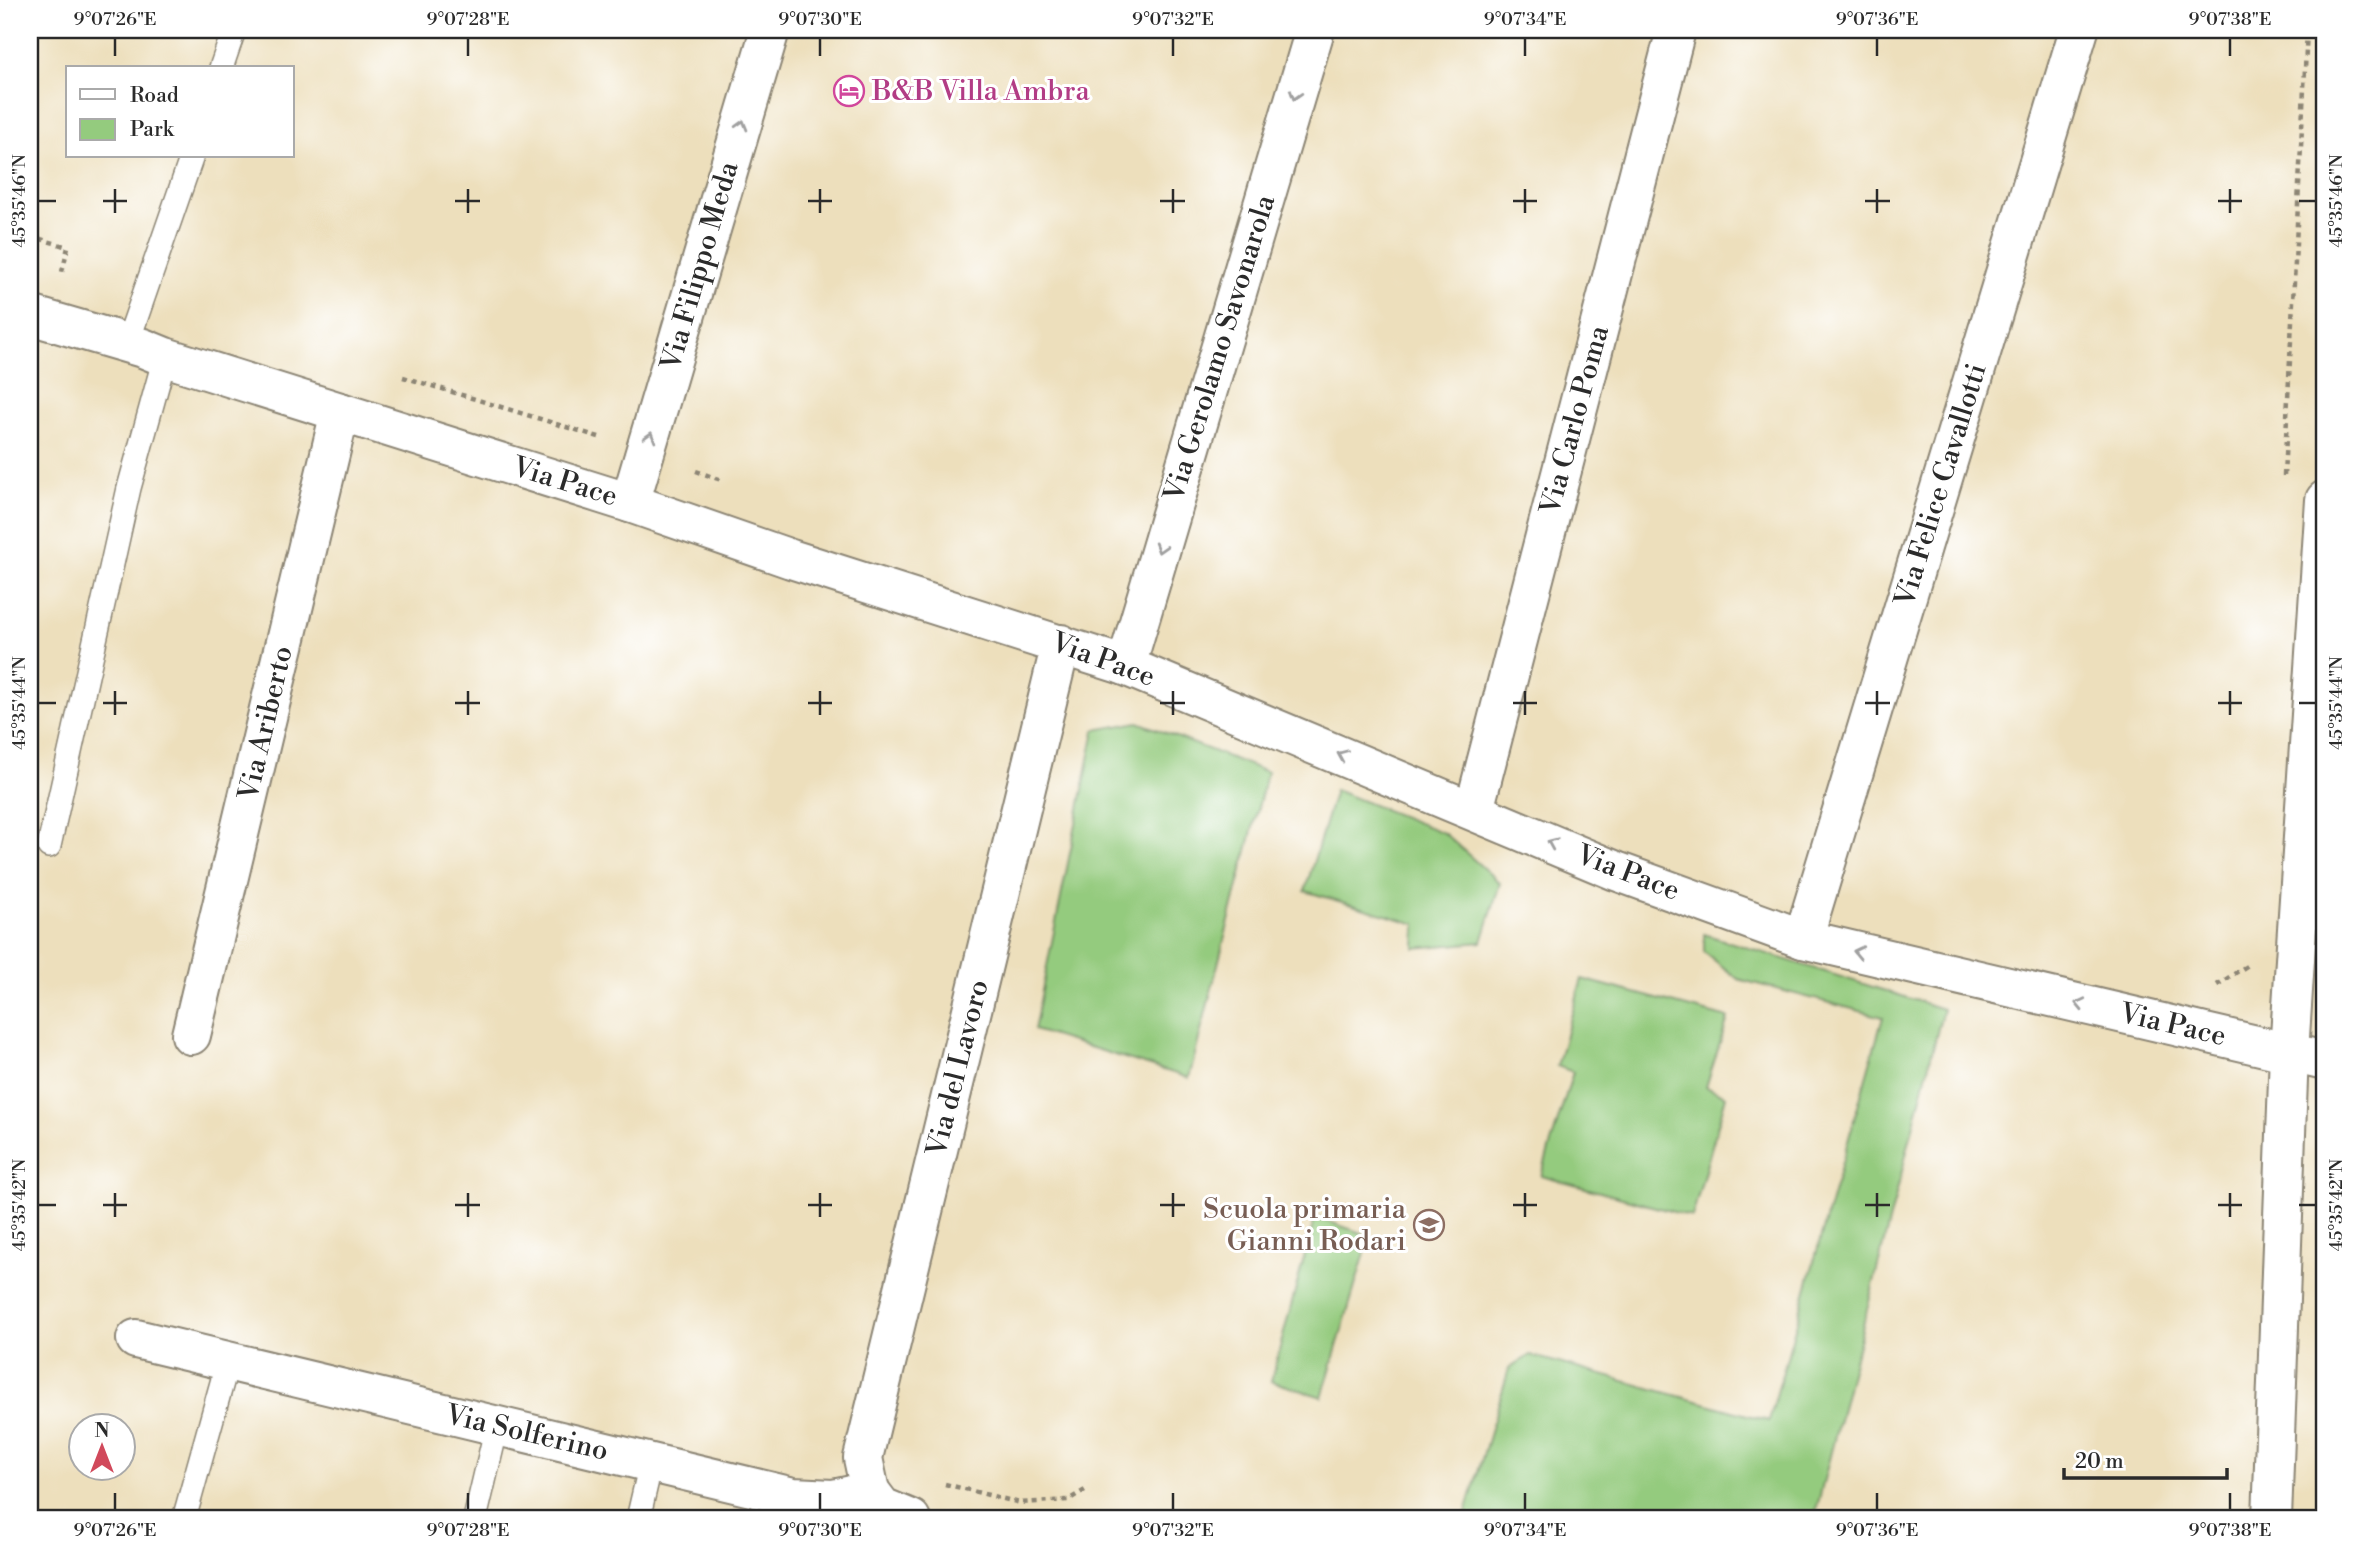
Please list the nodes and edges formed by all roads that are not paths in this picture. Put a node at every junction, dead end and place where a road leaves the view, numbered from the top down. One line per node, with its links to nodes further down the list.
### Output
1 (234, 30): 6 (lane)
2 (770, 30): 13 (street, Via Filippo Meda, one-way to 2)
3 (1315, 30): 15 (street, Via Gerolamo Savonarola, one-way to 15)
4 (1676, 30): 16 (street, Via Carlo Poma)
5 (2079, 30): 18 (street, Via Felice Cavallotti)
6 (222, 66)
7 (191, 158): 9 (lane)
8 (30, 315): 9 (street, Via Pace)
9 (127, 344): 10 (street, Via Pace)
10 (165, 357): 11 (street, Via Pace); 17 (lane)
11 (340, 412): 13 (street, Via Pace); 19 (street, Via Ariberto)
12 (2325, 500): 20 (street)
13 (630, 503): 14 (street, Via Pace)
14 (1060, 644): 15 (street, Via Pace); 25 (street, Via del Lavoro)
15 (1123, 665): 16 (street, Via Pace, one-way to 15)
16 (1474, 810): 18 (street, Via Pace, one-way to 16)
17 (49, 846)
18 (1803, 939): 20 (street, Via Pace, one-way to 18)
19 (191, 1035)
20 (2307, 1057): 31 (street)
21 (136, 1339): 22 (street, Via Solferino)
22 (228, 1361): 23 (street, Via Solferino); 27 (lane)
23 (497, 1426): 24 (street, Via Solferino); 28 (lane)
24 (651, 1462): 26 (street, Via Solferino); 29 (lane)
25 (870, 1492): 26 (street, Via Solferino); 30 (street)
26 (791, 1508)
27 (184, 1519)
28 (475, 1519)
29 (638, 1519)
30 (911, 1519)
31 (2272, 1519)

